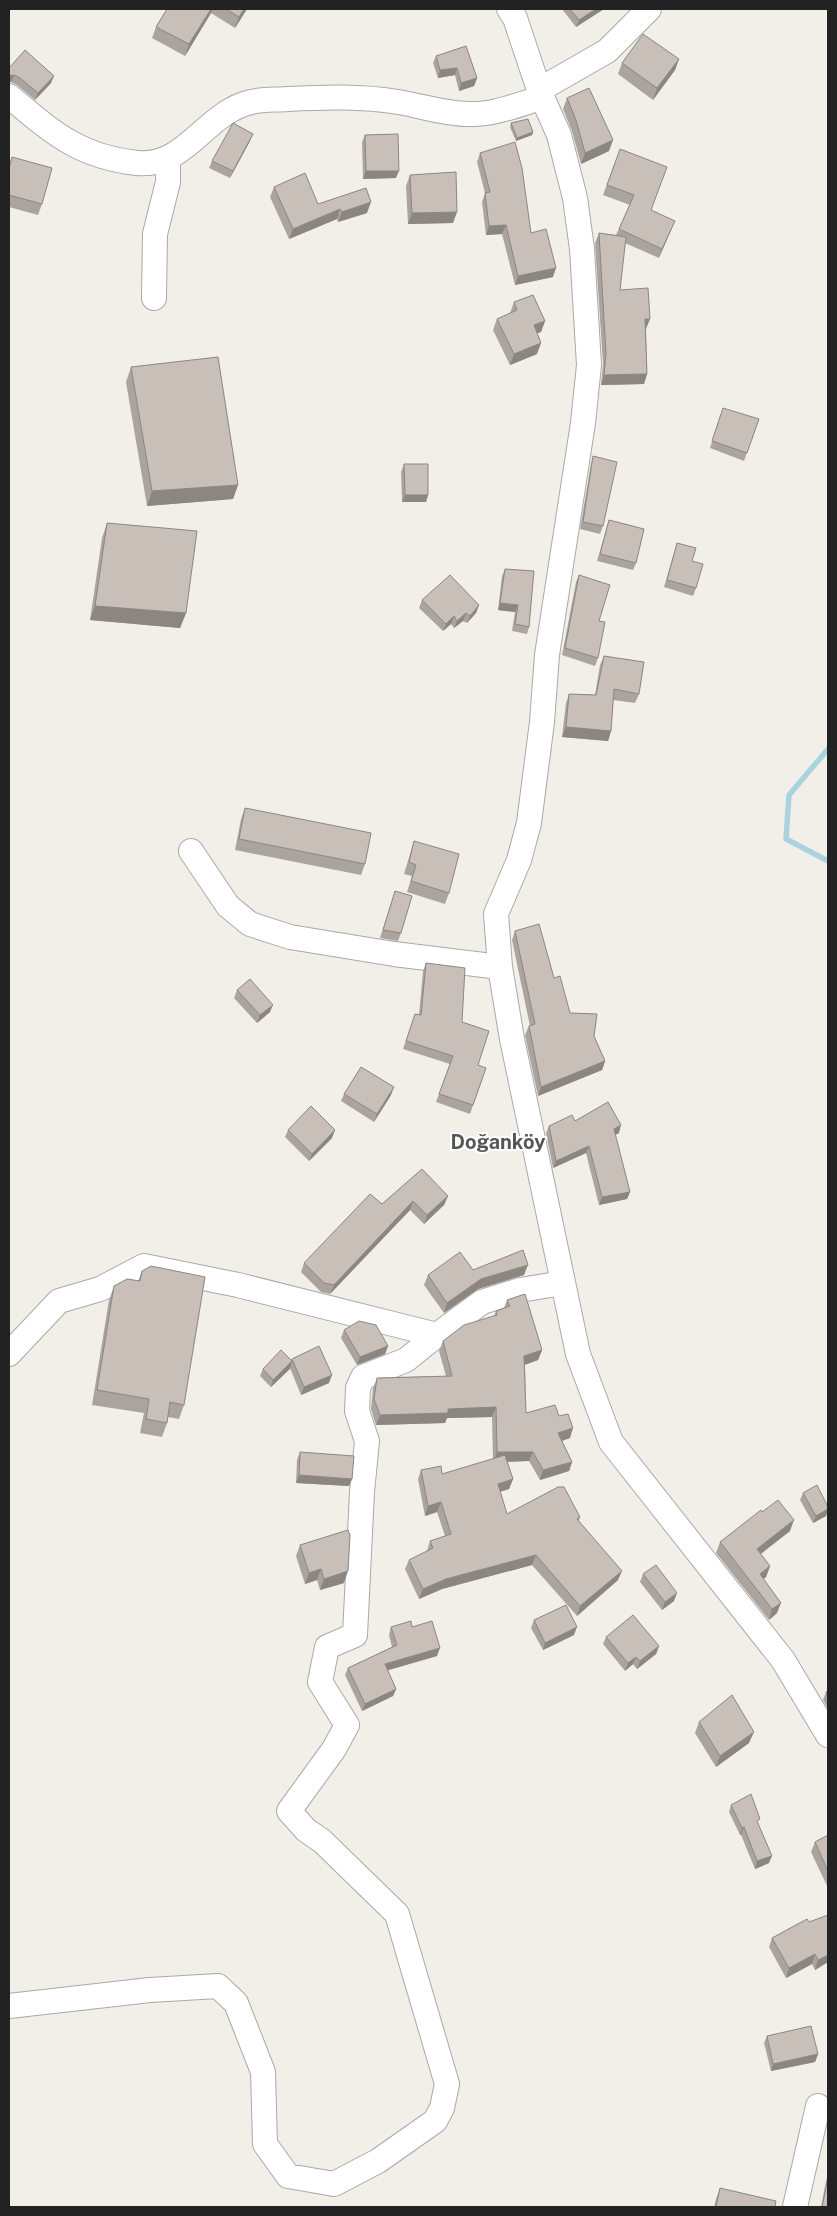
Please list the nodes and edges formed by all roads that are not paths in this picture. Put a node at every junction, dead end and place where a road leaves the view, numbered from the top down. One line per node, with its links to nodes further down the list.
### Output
1 (509, 9): 3 (street)
2 (649, 9): 3 (street)
3 (541, 94): 5 (street); 8 (street)
4 (9, 96): 5 (street)
5 (168, 158): 6 (street)
6 (154, 298)
7 (191, 851): 8 (street)
8 (500, 967): 9 (street)
9 (563, 1283): 10 (street); 12 (street)
10 (437, 1335): 11 (street); 13 (street)
11 (9, 1354)
12 (828, 1735)
13 (9, 2006)
14 (818, 2106): 15 (street)
15 (795, 2207)

